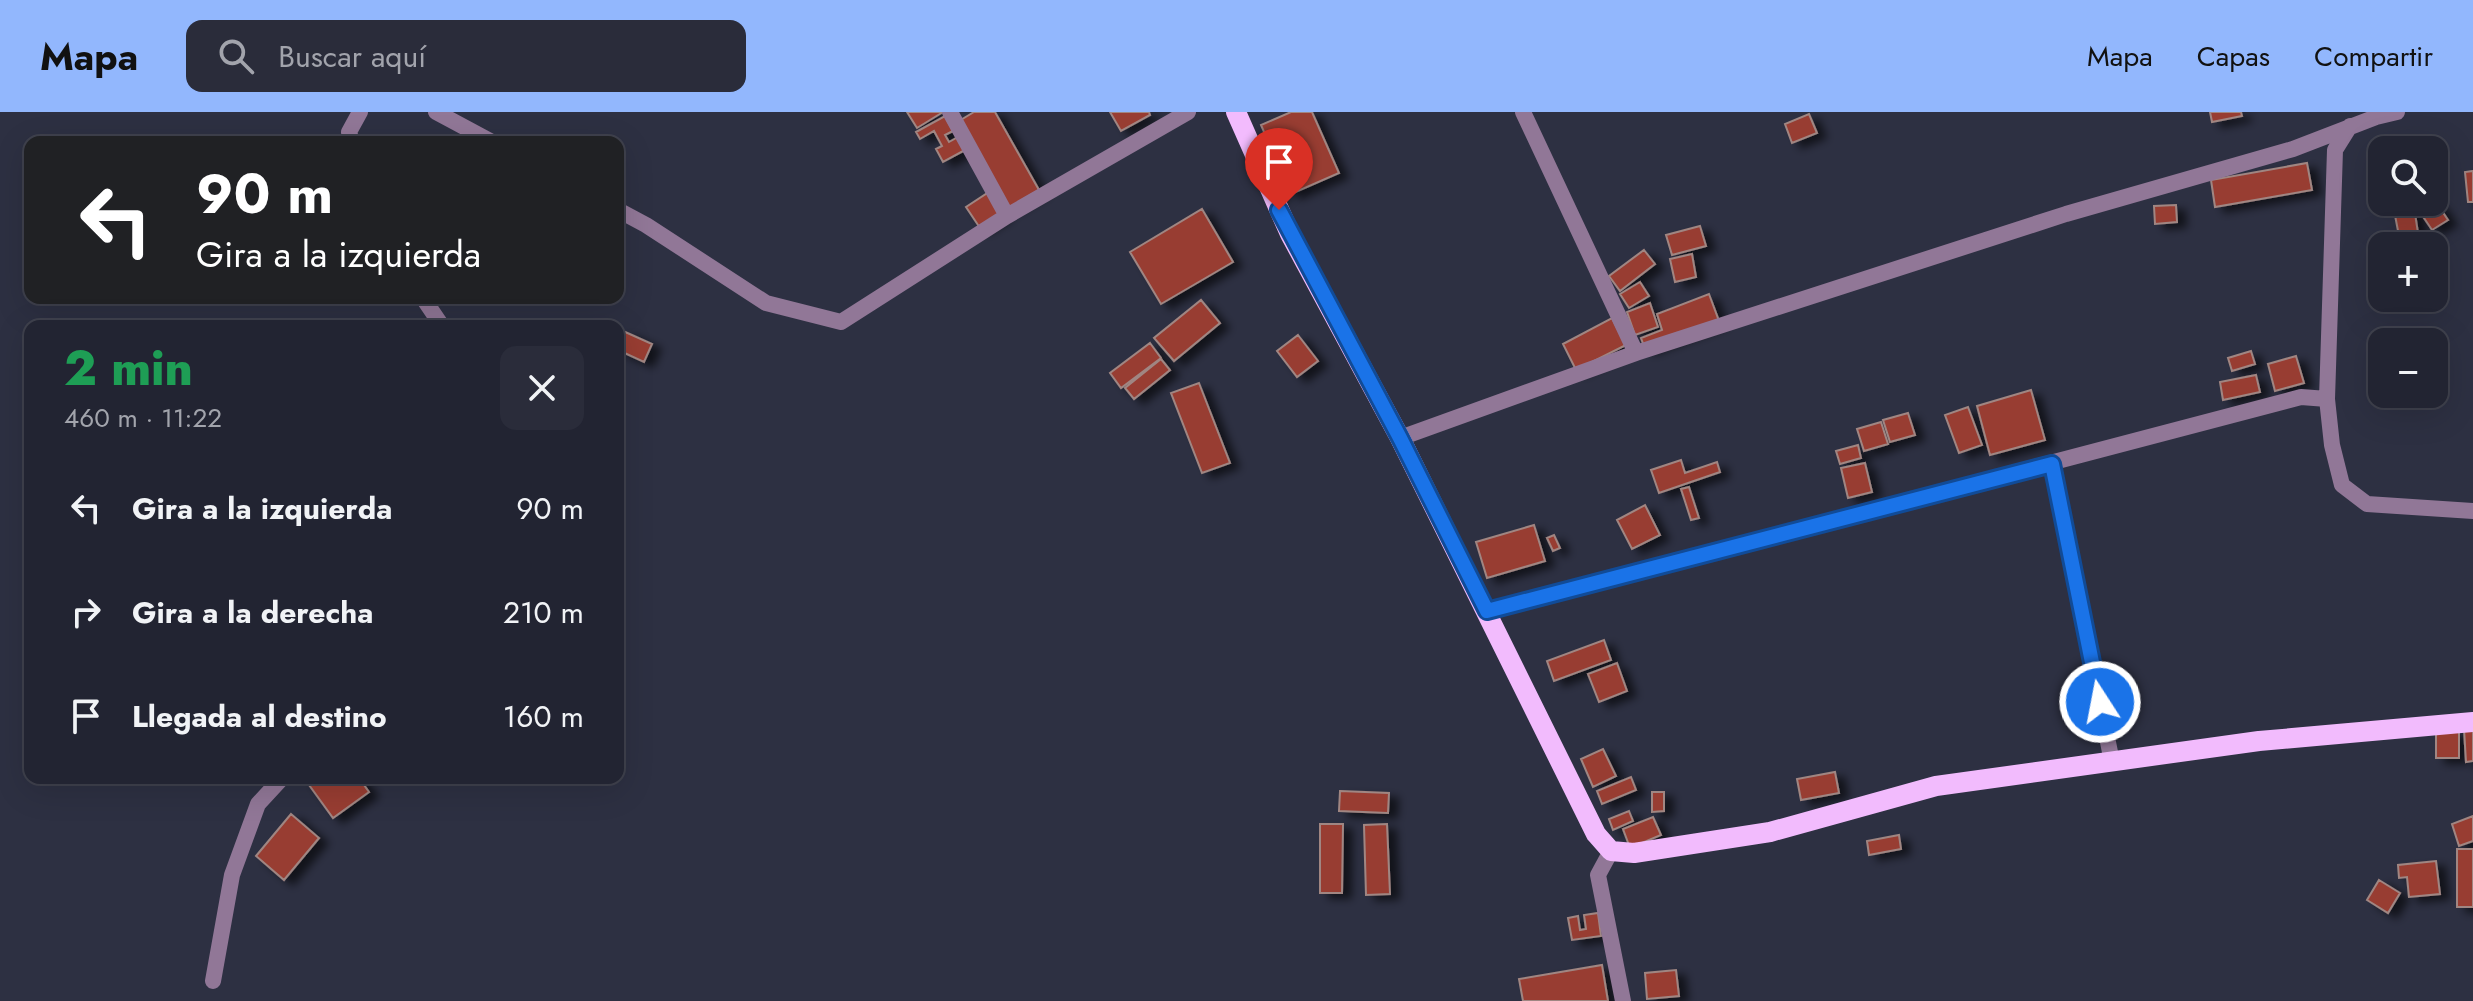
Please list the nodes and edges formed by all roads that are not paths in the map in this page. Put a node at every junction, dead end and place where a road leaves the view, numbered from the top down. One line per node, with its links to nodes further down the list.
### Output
1 (360, 112): 10 (street)
2 (436, 112): 11 (street)
3 (950, 112): 13 (street)
4 (1188, 112): 13 (street)
5 (1236, 112): 16 (main road)
6 (1523, 112): 14 (street)
7 (2361, 112): 9 (street)
8 (2397, 112): 9 (street)
9 (2349, 127): 14 (street); 15 (street)
10 (350, 136)
11 (481, 136)
12 (624, 213): 13 (street)
13 (1007, 216)
14 (1636, 353): 16 (street)
15 (2327, 399): 17 (street); 18 (street)
16 (1400, 438): 19 (main road)
17 (2052, 464): 19 (street); 21 (street)
18 (2473, 511)
19 (1487, 611): 23 (main road)
20 (2473, 722): 21 (main road)
21 (2112, 762): 23 (main road)
22 (276, 784): 24 (street)
23 (1611, 851): 25 (street)
24 (213, 981)
25 (1623, 1001)

